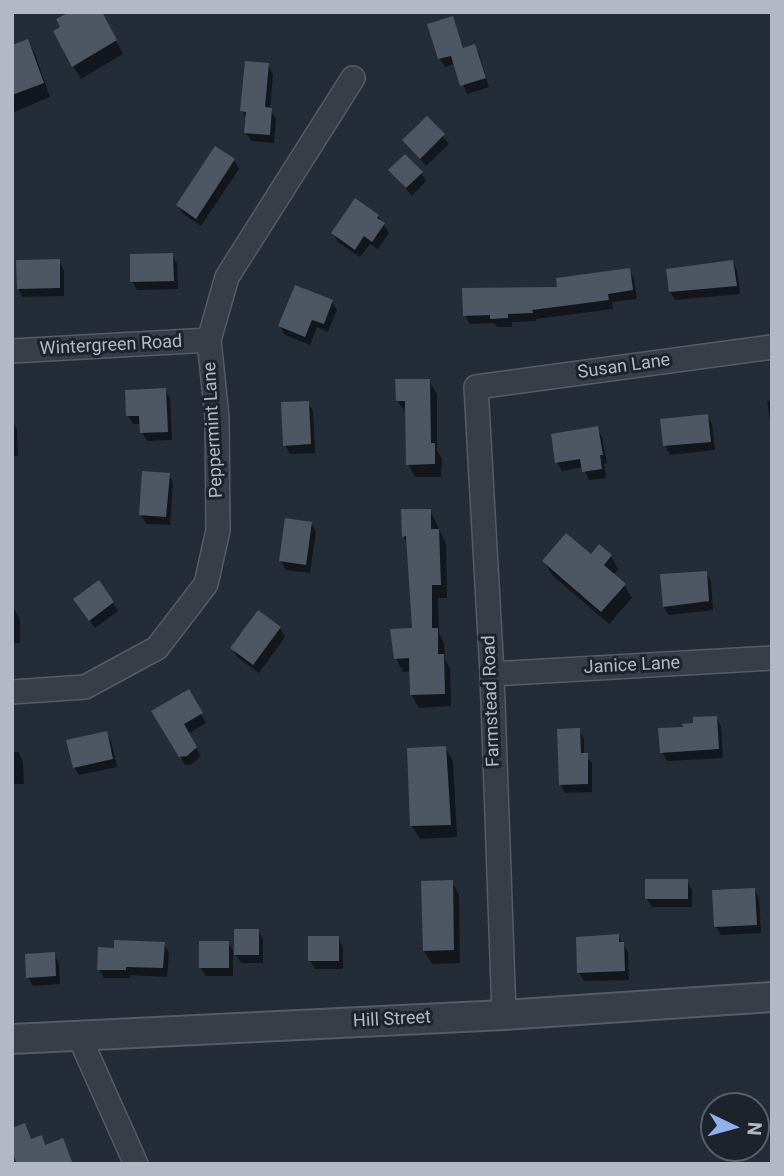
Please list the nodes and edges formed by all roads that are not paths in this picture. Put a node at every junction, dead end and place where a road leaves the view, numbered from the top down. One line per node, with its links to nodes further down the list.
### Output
1 (353, 78): 2 (street, Peppermint Lane)
2 (209, 340): 4 (street, Wintergreen Road); 8 (street, Peppermint Lane)
3 (772, 347): 5 (street, Susan Lane)
4 (12, 351)
5 (476, 387): 7 (street, Farmstead Road)
6 (772, 657): 7 (street, Janice Lane)
7 (492, 674): 10 (street, Farmstead Road)
8 (12, 692)
9 (772, 998): 10 (street, Hill Street)
10 (505, 1015): 11 (street, Hill Street)
11 (79, 1036): 12 (street, Hill Street); 13 (street)
12 (12, 1039)
13 (136, 1164)

